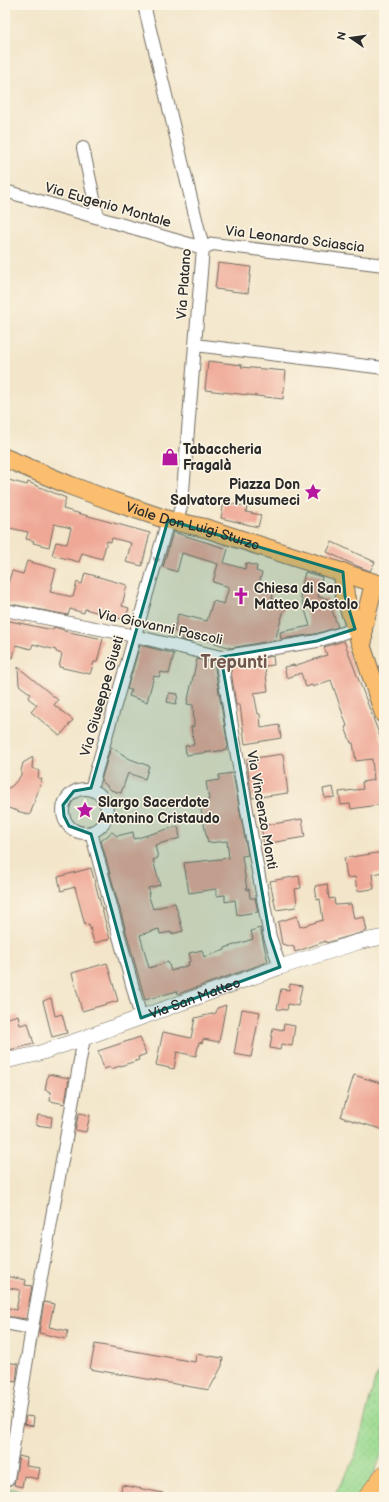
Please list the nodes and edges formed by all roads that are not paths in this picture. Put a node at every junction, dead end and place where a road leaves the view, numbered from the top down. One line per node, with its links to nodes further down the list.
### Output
1 (144, 5): 5 (street, Via Platano)
2 (83, 148): 4 (street)
3 (5, 191): 4 (street, Via Eugenio Montale)
4 (98, 217): 5 (street, Via Eugenio Montale)
5 (203, 248): 6 (street, Via Leonardo Sciascia); 7 (street, Via Platano)
6 (384, 265)
7 (195, 345): 8 (street); 10 (street, Via Platano)
8 (384, 368)
9 (5, 458): 10 (main road, Viale Don Luigi Sturzo)
10 (173, 520): 11 (main road, Viale Don Luigi Sturzo); 15 (street, Via Giuseppe Giusti, one-way to 15)
11 (343, 572): 12 (main road, Viale Don Luigi Sturzo); 14 (main road)
12 (379, 585): 16 (main road)
13 (5, 610): 15 (street, Via Giovanni Pascoli)
14 (355, 629): 16 (main road); 17 (street, Via Giovanni Pascoli)
15 (135, 636): 17 (street, Via Giovanni Pascoli); 19 (street, Via Giuseppe Giusti)
16 (363, 648): 18 (main road)
17 (221, 658): 22 (street, Via Vincenzo Monti)
18 (384, 714)
19 (91, 789): 20 (street); 20 (street)
20 (90, 832): 23 (street)
21 (384, 937): 22 (street, Via San Matteo)
22 (280, 967): 23 (street, Via San Matteo)
23 (141, 1018): 24 (street, Via San Matteo)
24 (84, 1038): 25 (street, Via San Matteo); 27 (street)
25 (5, 1061)
26 (5, 1323): 27 (street)
27 (32, 1328): 29 (street)
28 (384, 1477): 31 (highway)
29 (8, 1479)
30 (384, 1491): 32 (highway)
31 (369, 1497)
32 (381, 1497)

